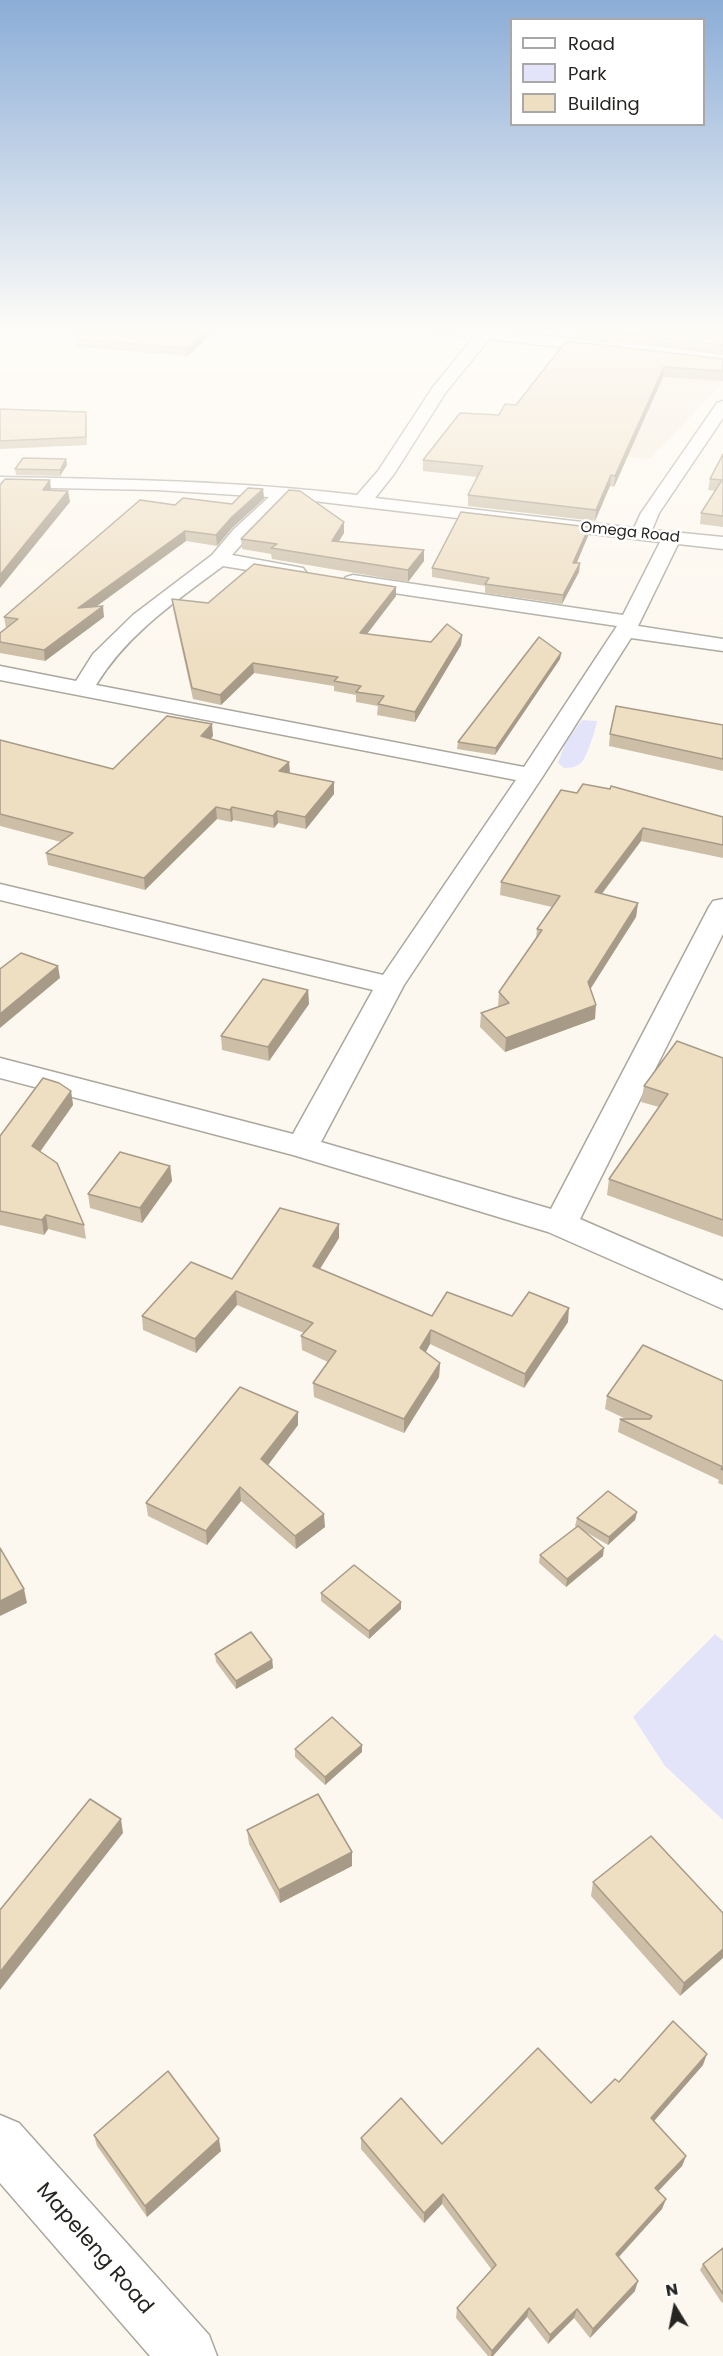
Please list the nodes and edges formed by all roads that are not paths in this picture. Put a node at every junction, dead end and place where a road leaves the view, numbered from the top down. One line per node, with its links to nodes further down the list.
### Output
1 (407, 440): 5 (street)
2 (700, 440): 6 (street)
3 (0, 482): 4 (street, Omega Road)
4 (284, 492): 5 (street, Omega Road); 9 (street)
5 (362, 501): 6 (street, Omega Road)
6 (640, 535): 7 (street, Omega Road)
7 (672, 537): 8 (street, Omega Road); 12 (street)
8 (723, 543)
9 (219, 559): 10 (street); 15 (street)
10 (312, 574)
11 (334, 578): 12 (street)
12 (627, 626): 13 (street); 16 (street)
13 (723, 645)
14 (0, 673): 15 (street)
15 (82, 689): 16 (street)
16 (531, 776): 19 (street)
17 (0, 892): 19 (street)
18 (723, 907): 22 (street)
19 (390, 985): 21 (street)
20 (0, 1068): 21 (street)
21 (302, 1147): 22 (street)
22 (560, 1224): 23 (street)
23 (723, 1296)
24 (0, 2142): 25 (street, Mapeleng Road)
25 (187, 2356)

